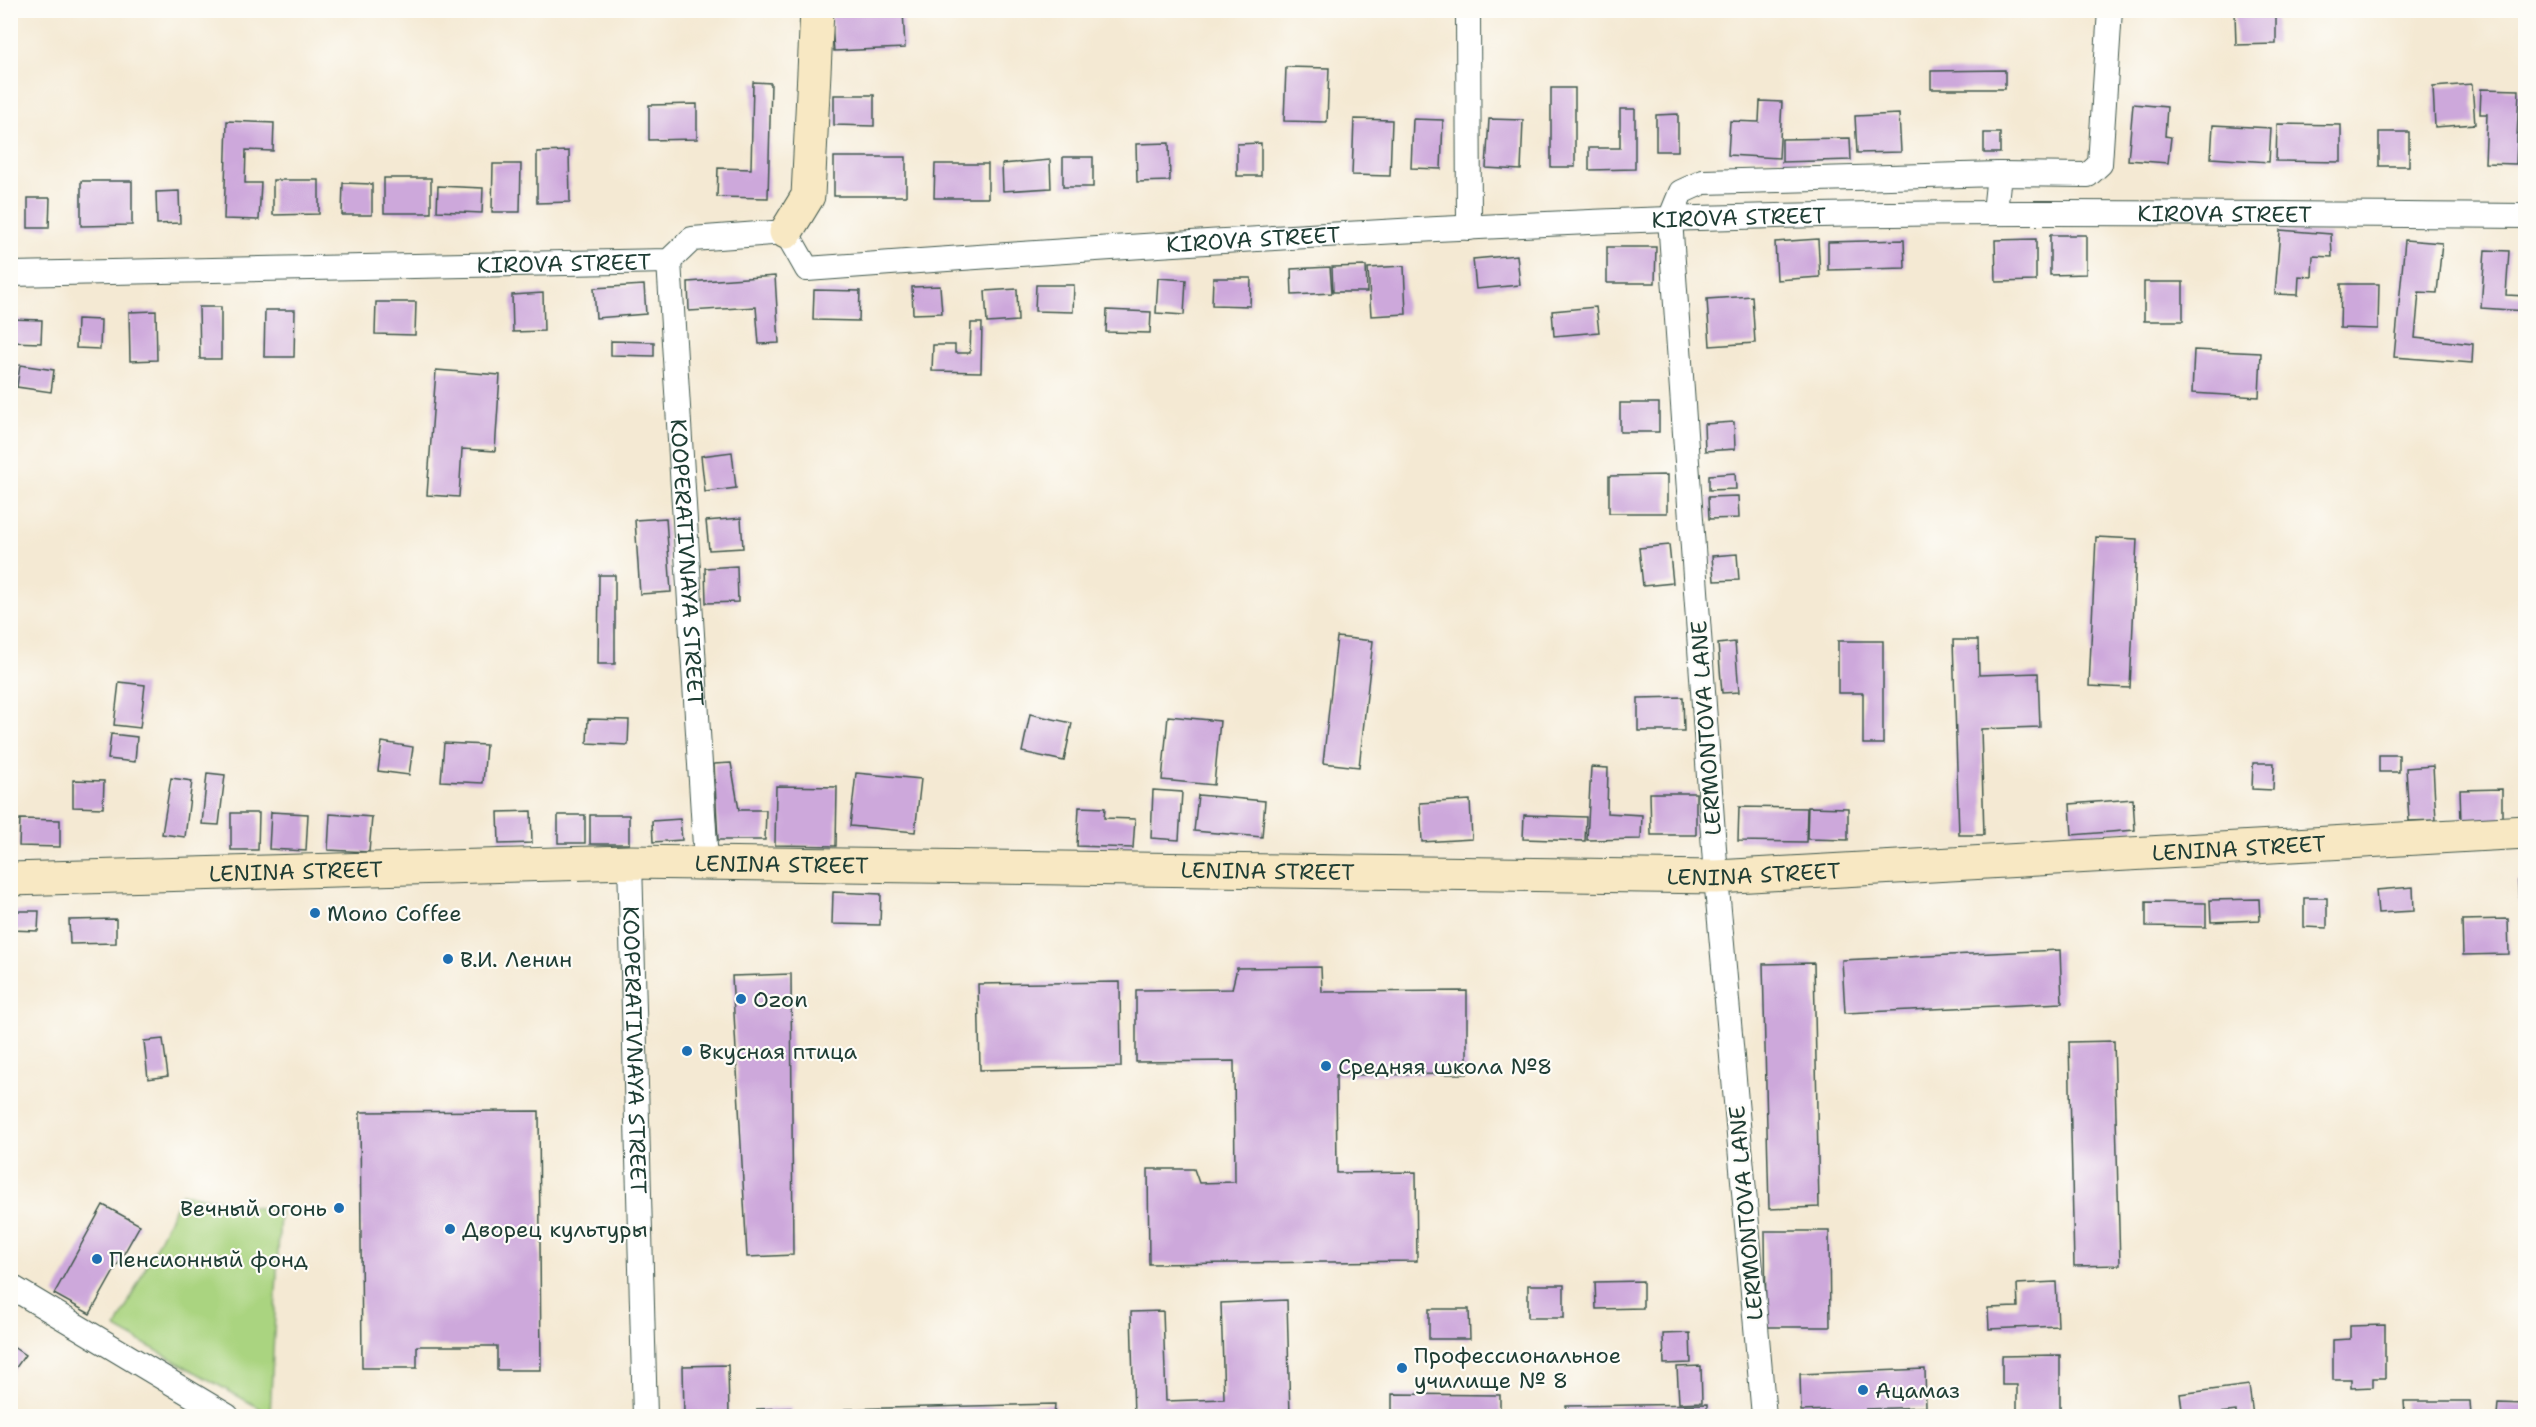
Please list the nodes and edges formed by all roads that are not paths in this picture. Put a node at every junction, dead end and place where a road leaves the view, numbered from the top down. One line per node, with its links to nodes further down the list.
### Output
1 (817, 10): 9 (street)
2 (1468, 10): 8 (street)
3 (2110, 10): 4 (street)
4 (1999, 174): 5 (street); 7 (street)
5 (1995, 212): 6 (street, KIROVA STREET); 7 (street, KIROVA STREET)
6 (2526, 216)
7 (1670, 219): 8 (street, KIROVA STREET); 15 (street, LERMONTOVA LANE)
8 (1469, 228): 9 (street, KIROVA STREET)
9 (786, 232): 10 (street, KIROVA STREET)
10 (669, 261): 11 (street, KIROVA STREET); 14 (street, KOOPERATIVNAYA STREET)
11 (10, 274)
12 (2526, 832): 15 (street, LENINA STREET)
13 (630, 862): 14 (street, LENINA STREET); 16 (street, LENINA STREET); 19 (street, KOOPERATIVNAYA STREET)
14 (706, 862): 15 (street, LENINA STREET)
15 (1716, 878): 20 (street, LERMONTOVA LANE)
16 (10, 879)
17 (10, 1286): 18 (street)
18 (228, 1416)
19 (645, 1416)
20 (1764, 1416)

